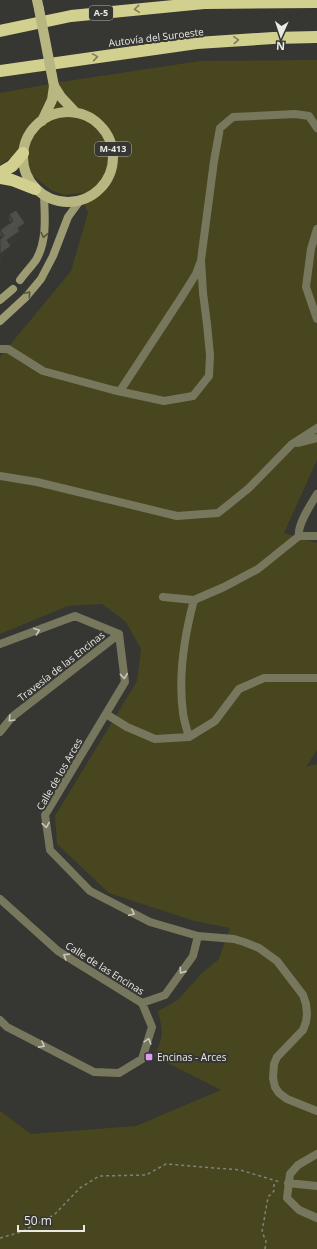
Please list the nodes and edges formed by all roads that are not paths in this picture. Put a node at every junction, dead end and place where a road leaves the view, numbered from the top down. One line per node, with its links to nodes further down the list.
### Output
1 (265, 1): 2 (highway, A-5); 4 (highway, A-5, one-way to 4)
2 (317, 2)
3 (38, 4): 9 (main road, M-413, bridge)
4 (0, 31)
5 (317, 37): 6 (highway, Autovía del Suroeste, one-way to 5)
6 (57, 63): 7 (highway, Autovía del Suroeste); 8 (highway)
7 (0, 71)
8 (0, 78)
9 (54, 86): 10 (main road, M-413); 11 (main road, M-413)
10 (76, 113): 11 (main road, M-413); 17 (main road, M-413)
11 (42, 121): 13 (main road, M-413)
12 (317, 128): 19 (street)
13 (23, 153): 14 (highway); 16 (main road, M-413)
14 (0, 173)
15 (0, 178): 16 (highway)
16 (40, 192): 17 (main road, M-413); 20 (street, one-way to 20)
17 (79, 202): 22 (street, one-way to 17)
18 (317, 229): 21 (street)
19 (201, 260): 24 (street); 24 (street)
20 (0, 300)
21 (317, 319)
22 (0, 321)
23 (0, 349): 24 (street)
24 (120, 391)
25 (317, 428): 27 (street)
26 (317, 438): 27 (street)
27 (292, 444): 28 (street)
28 (0, 476)
29 (317, 494): 30 (street)
30 (299, 536): 31 (street); 33 (street)
31 (317, 536)
32 (163, 597): 33 (street)
33 (194, 600): 39 (street)
34 (119, 634): 35 (street, one-way to 34); 37 (street, Calle de los Arces, one-way to 37); 38 (street, Travesía de las Encinas, one-way to 38)
35 (0, 644)
36 (317, 678): 39 (street)
37 (106, 714): 39 (street); 41 (street, Calle de los Arces, one-way to 41)
38 (0, 732)
39 (190, 737)
40 (0, 899): 42 (street, Calle de las Encinas, one-way to 40)
41 (198, 936): 42 (street, one-way to 42); 44 (street, Calle de los Arces)
42 (142, 1003): 43 (street, Calle de las Encinas, one-way to 42)
43 (0, 1020)
44 (317, 1111)
45 (317, 1154): 46 (street)
46 (288, 1183): 47 (street); 48 (street)
47 (317, 1186)
48 (317, 1218)

